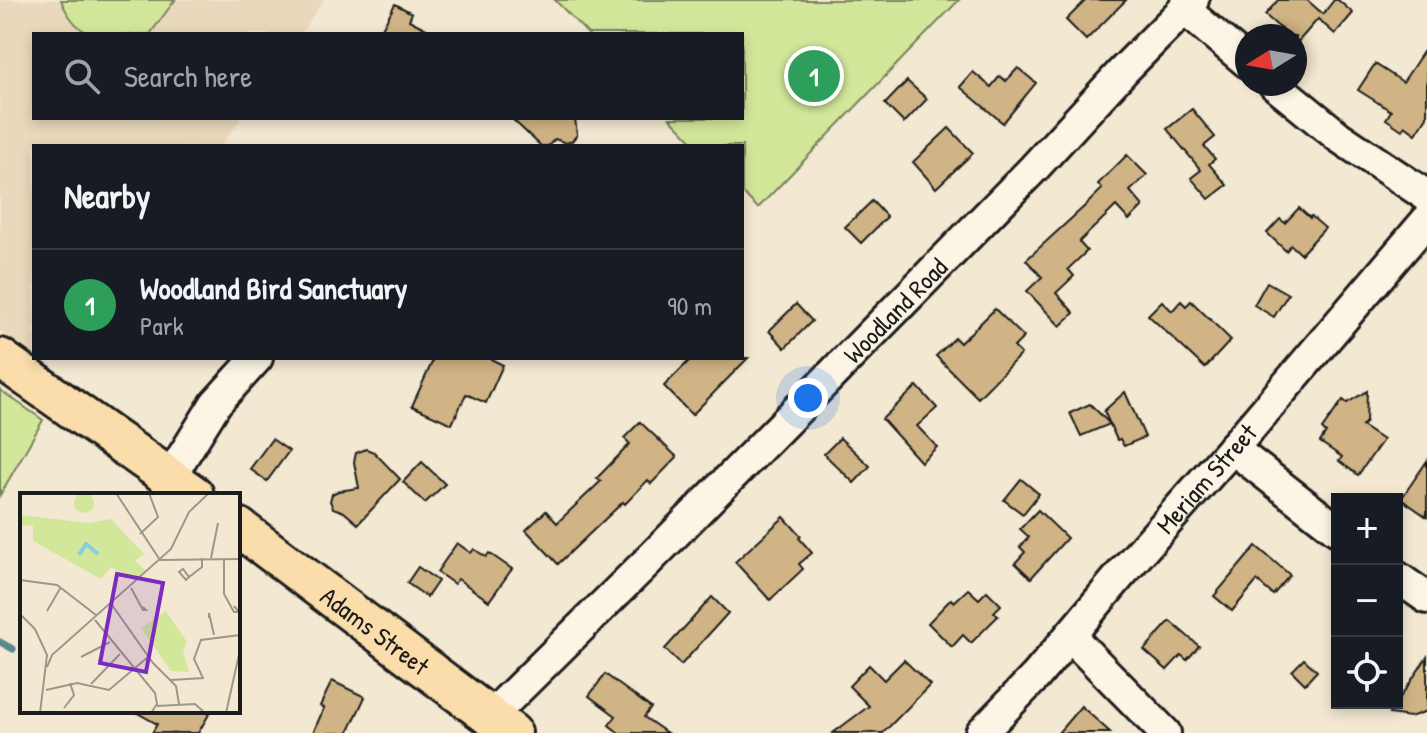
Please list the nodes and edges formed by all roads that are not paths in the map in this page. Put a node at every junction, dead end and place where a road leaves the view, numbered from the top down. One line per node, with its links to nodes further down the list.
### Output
1 (1188, 5): 2 (street); 15 (street, Woodland Road)
2 (1235, 50)
3 (1289, 96): 4 (street)
4 (1427, 196)
5 (1427, 220): 8 (street, Meriam Street)
6 (0, 358): 9 (main road)
7 (255, 360): 9 (street)
8 (1232, 448): 10 (street); 14 (street, Meriam Street)
9 (182, 486)
10 (1331, 525)
11 (240, 529): 15 (main road, Adams Street)
12 (1403, 581): 13 (street)
13 (1427, 598)
14 (1070, 636): 16 (street, Meriam Street); 17 (street)
15 (501, 725)
16 (981, 733)
17 (1165, 733)

